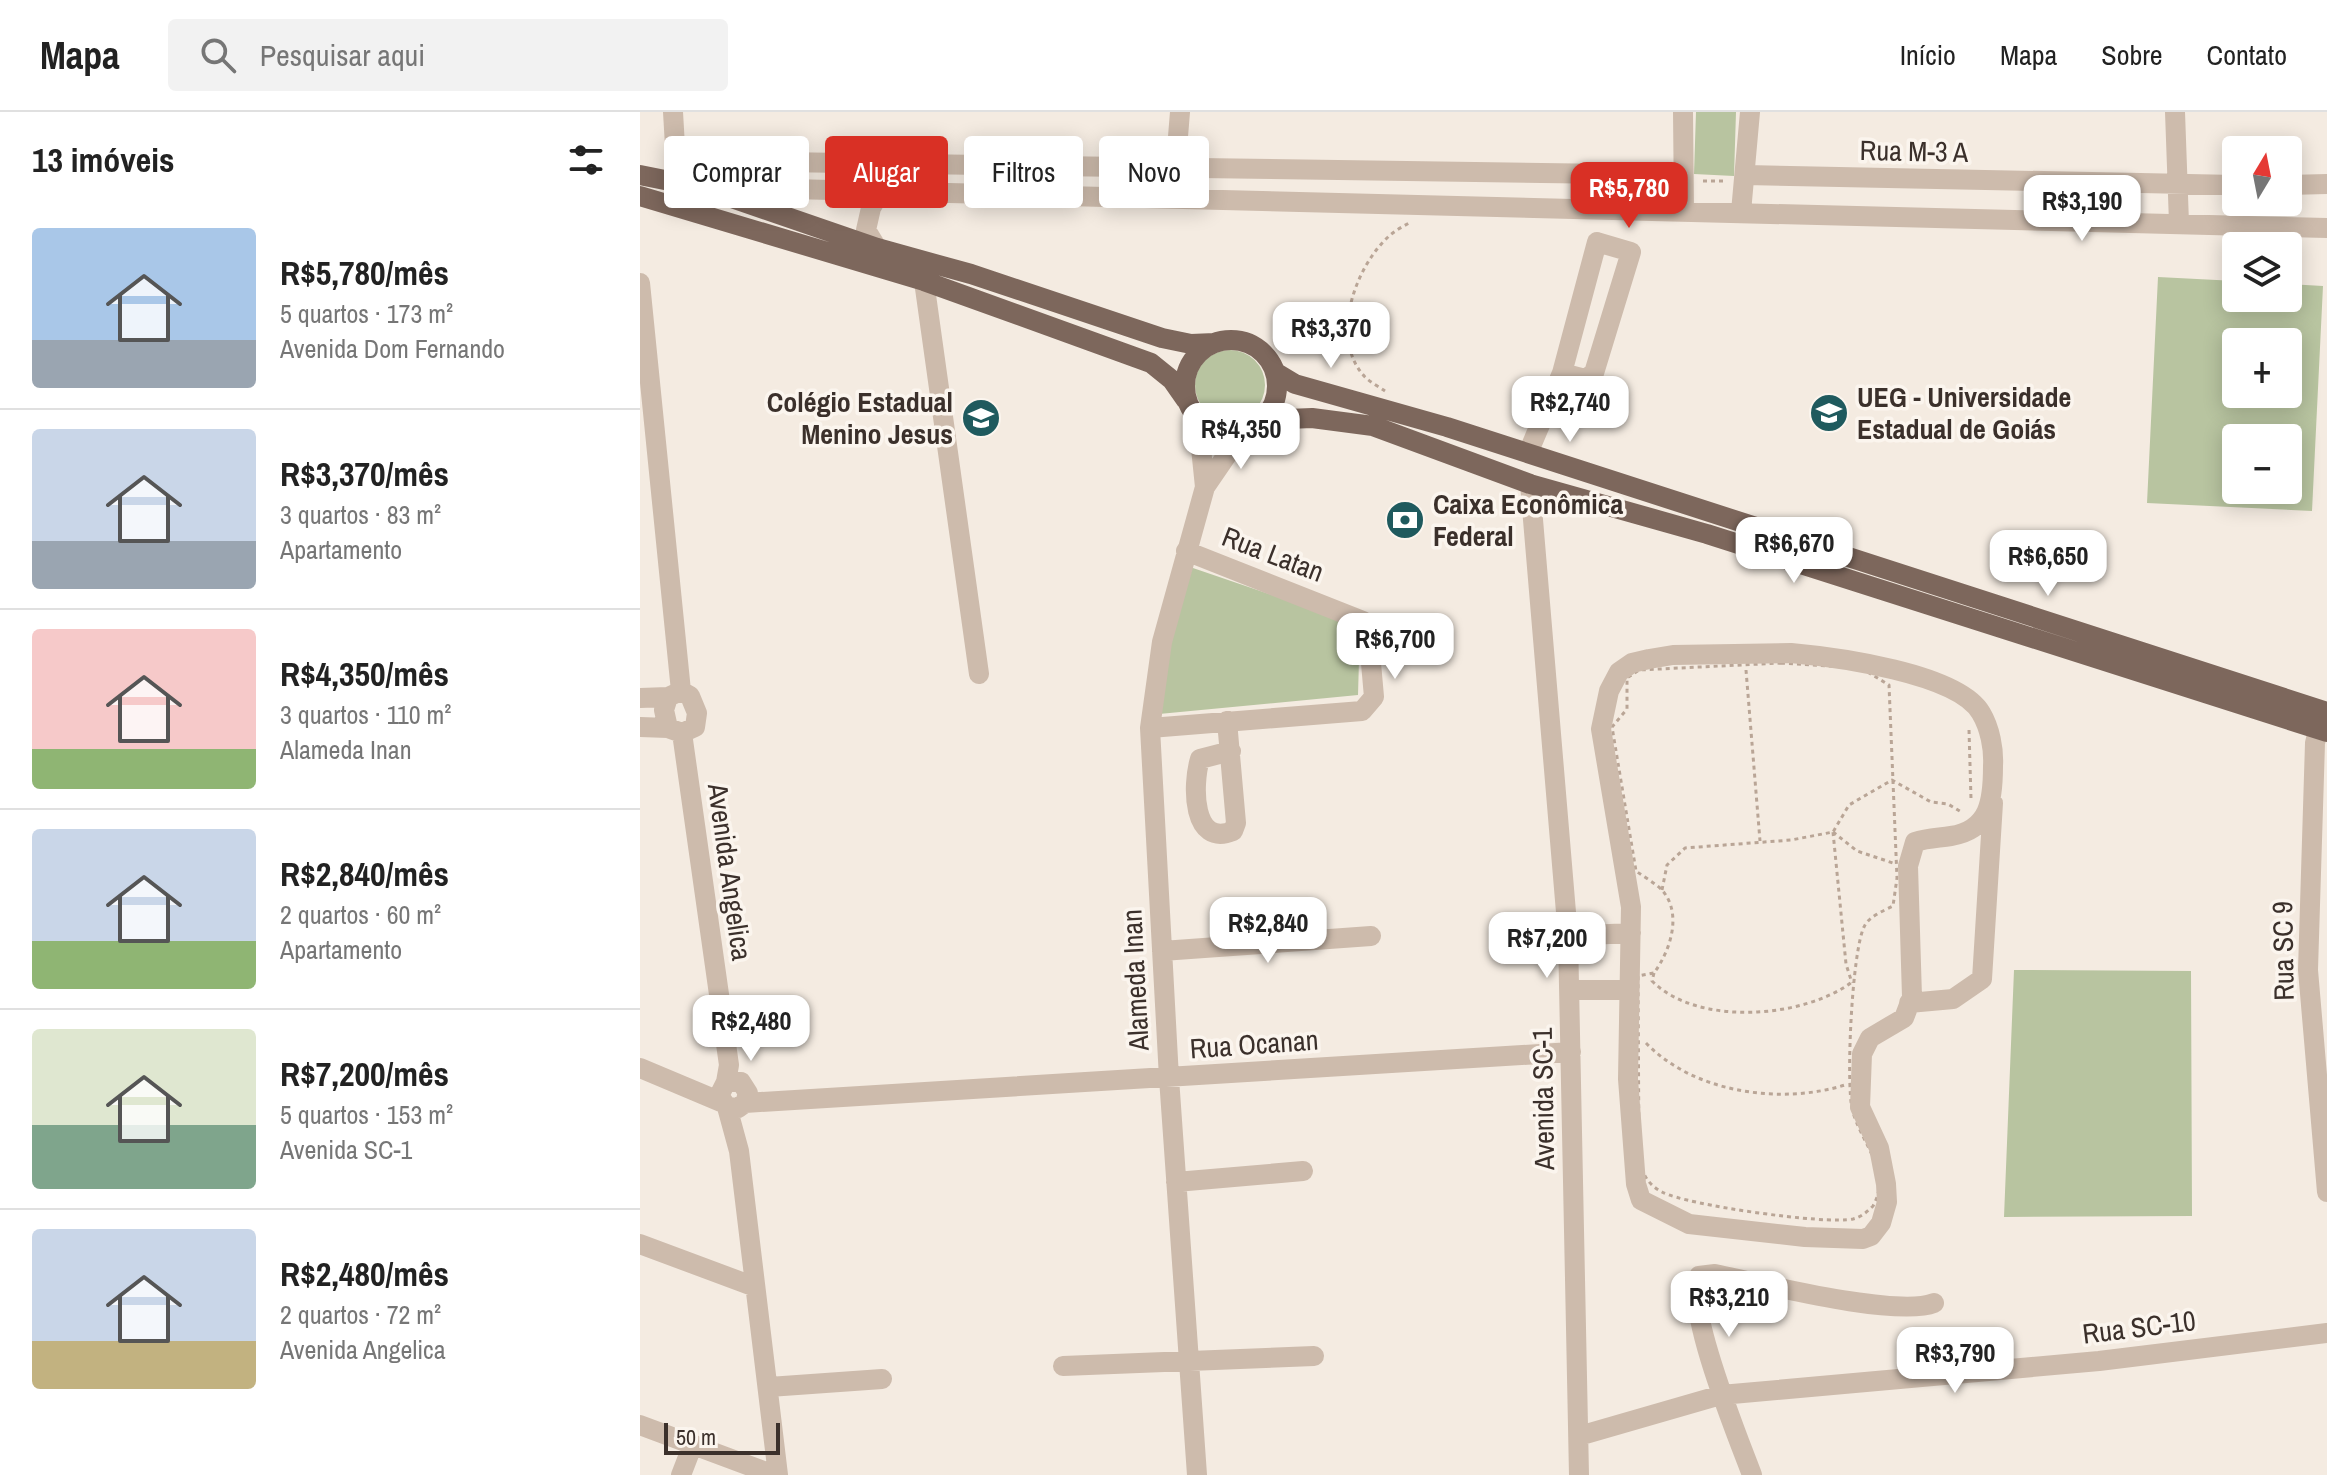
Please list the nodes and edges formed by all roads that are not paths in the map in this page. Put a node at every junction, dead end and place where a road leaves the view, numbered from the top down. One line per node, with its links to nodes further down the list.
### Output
1 (673, 112): 6 (street)
2 (1180, 112): 7 (street)
3 (1683, 112): 13 (street)
4 (1750, 112): 12 (street)
5 (2175, 112): 18 (street)
6 (674, 136)
7 (1180, 136)
8 (809, 161): 9 (street)
9 (1099, 164)
10 (1209, 166): 13 (street)
11 (640, 175): 14 (main road)
12 (1739, 177): 18 (street, Rua M-3 A); 26 (street)
13 (1689, 178): 25 (street)
14 (664, 180)
15 (2327, 184): 17 (street)
16 (2222, 185): 18 (street, Rua M-3 A)
17 (2302, 185)
18 (2178, 186): 27 (street)
19 (948, 193): 21 (street)
20 (640, 196): 30 (main road)
21 (1099, 196)
22 (1209, 199): 25 (street)
23 (759, 208): 29 (main road)
24 (871, 208): 29 (street)
25 (1684, 210): 26 (street)
26 (1741, 212): 27 (street)
27 (2179, 223): 28 (street)
28 (2327, 228)
29 (877, 248): 32 (main road)
30 (924, 281): 35 (main road); 42 (street)
31 (640, 283): 43 (street)
32 (1215, 343): 33 (main road); 35 (main road)
33 (1275, 372): 37 (main road); 38 (main road)
34 (1562, 373): 34 (street); 38 (street)
35 (1186, 400): 36 (main road)
36 (1198, 419): 37 (main road); 40 (street, Alameda Inan)
37 (1253, 425): 39 (main road); 40 (street, Alameda Inan)
38 (1528, 453): 46 (main road)
39 (1530, 484): 46 (main road); 54 (street, Avenida SC-1)
40 (1205, 487): 41 (street, Alameda Inan)
41 (1186, 551): 45 (street, Rua Latan); 48 (street, Alameda Inan)
42 (979, 674)
43 (674, 694): 44 (street); 49 (street); 49 (street)
44 (640, 698)
45 (1227, 721): 48 (street, Rua Latan); 50 (street)
46 (2324, 721): 56 (street, Rua SC 9)
47 (640, 727): 49 (street)
48 (1150, 728): 55 (street, Alameda Inan)
49 (675, 730): 63 (street, Avenida Angelica)
50 (1231, 751)
51 (1993, 803): 52 (street); 59 (street); 59 (street)
52 (1631, 933): 54 (street); 58 (street)
53 (1371, 936): 55 (street)
54 (1568, 936): 57 (street, Avenida SC-1)
55 (1162, 951): 62 (street, Alameda Inan)
56 (2317, 971): 66 (street, Rua SC 9)
57 (1569, 990): 58 (street); 60 (street, Avenida SC-1)
58 (1629, 990): 59 (street)
59 (1909, 1003)
60 (1571, 1052): 62 (street, Rua Ocanan); 78 (street, Avenida SC-1)
61 (640, 1068): 63 (street, Rua Ocanan)
62 (1169, 1078): 63 (street, Rua Ocanan); 65 (street, Alameda Inan)
63 (733, 1092): 68 (street, Avenida Angelica)
64 (1303, 1171): 65 (street)
65 (1176, 1182): 72 (street, Alameda Inan)
66 (2327, 1192)
67 (640, 1244): 68 (street)
68 (755, 1287): 75 (street, Avenida Angelica)
69 (1934, 1303): 76 (street)
70 (2327, 1333): 76 (street, Rua SC-10)
71 (1314, 1356): 72 (street)
72 (1189, 1362): 73 (street); 82 (street, Alameda Inan)
73 (1063, 1366)
74 (882, 1379): 75 (street)
75 (769, 1387): 81 (street, Avenida Angelica)
76 (1721, 1395): 78 (street, Rua SC-10); 84 (street)
77 (640, 1425): 79 (street)
78 (1579, 1436): 83 (street, Avenida SC-1)
79 (693, 1444): 80 (street); 81 (street)
80 (681, 1475)
81 (776, 1475)
82 (1197, 1475)
83 (1579, 1475)
84 (1752, 1475)

